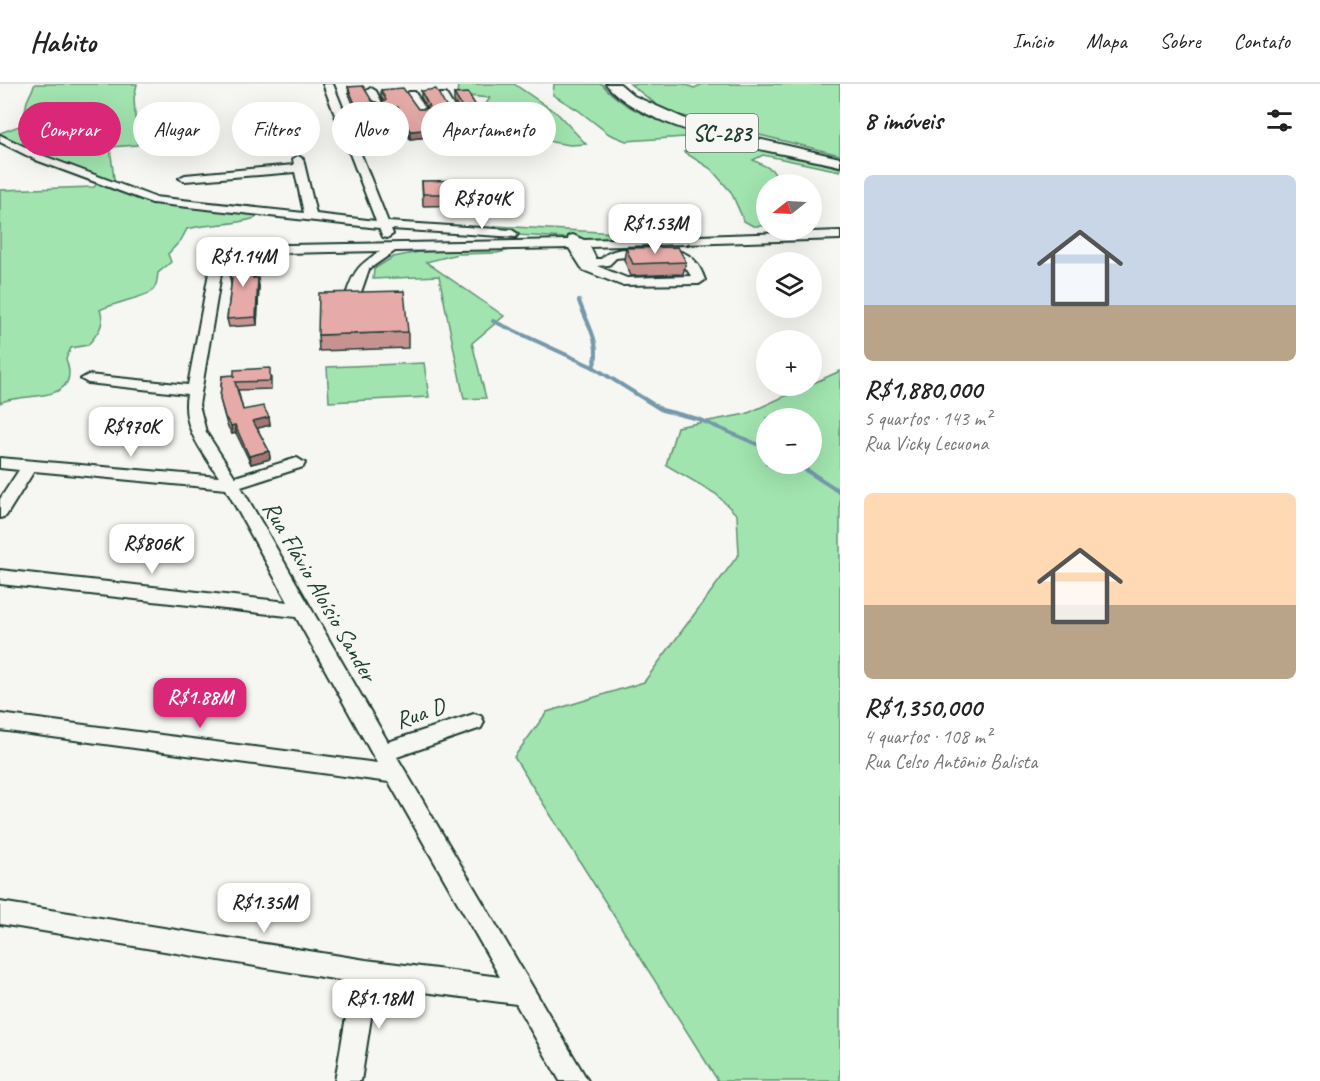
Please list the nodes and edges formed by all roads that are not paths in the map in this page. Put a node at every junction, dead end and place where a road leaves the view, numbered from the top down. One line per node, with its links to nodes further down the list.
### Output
1 (328, 84): 14 (street)
2 (612, 84): 10 (main road, SC-283)
3 (371, 92): 6 (street)
4 (412, 94): 8 (street)
5 (443, 96): 7 (street)
6 (377, 102)
7 (447, 102)
8 (421, 110)
9 (0, 138): 12 (street)
10 (840, 162)
11 (185, 178): 12 (street)
12 (312, 217): 14 (street)
13 (405, 218): 14 (street)
14 (389, 226): 16 (street); 17 (street)
15 (840, 235): 16 (street)
16 (577, 244): 16 (street); 17 (street)
17 (392, 247): 18 (street); 20 (street, Rua Flávio Aloísio Sander)
18 (354, 292)
19 (88, 379): 20 (street)
20 (194, 390): 24 (street, Rua Flávio Aloísio Sander)
21 (0, 463): 23 (street)
22 (297, 463): 24 (street)
23 (29, 467): 24 (street); 25 (street)
24 (231, 484): 27 (street, Rua Flávio Aloísio Sander)
25 (0, 512)
26 (0, 577): 27 (street)
27 (300, 610): 30 (street, Rua Flávio Aloísio Sander)
28 (0, 722): 31 (street)
29 (474, 722): 30 (street, Rua D)
30 (383, 753): 31 (street, Rua Flávio Aloísio Sander)
31 (395, 774): 34 (street, Rua Flávio Aloísio Sander)
32 (0, 913): 33 (street)
33 (366, 972): 34 (street); 35 (street)
34 (523, 992): 36 (street, Rua Flávio Aloísio Sander)
35 (348, 1081)
36 (575, 1081)

